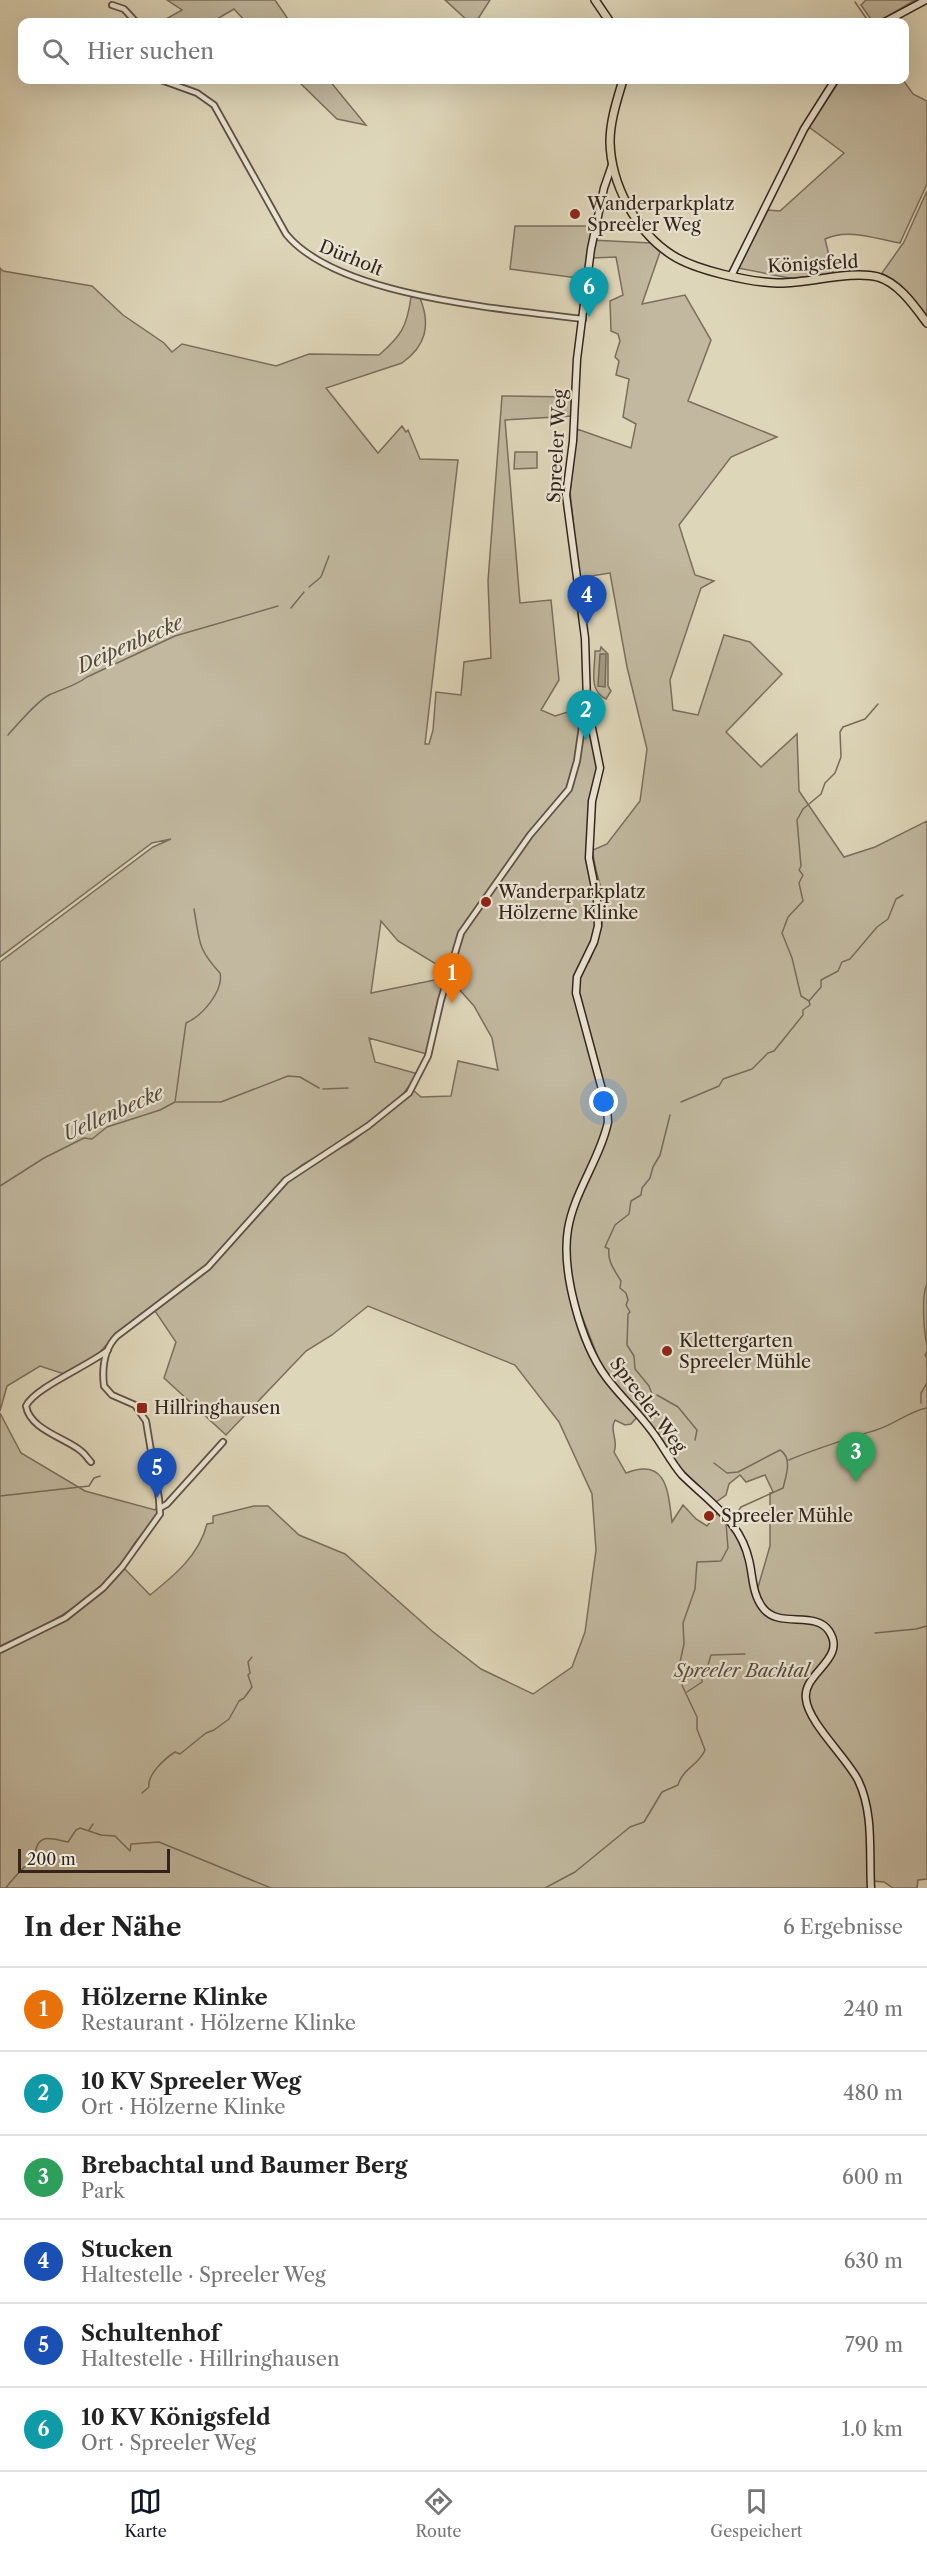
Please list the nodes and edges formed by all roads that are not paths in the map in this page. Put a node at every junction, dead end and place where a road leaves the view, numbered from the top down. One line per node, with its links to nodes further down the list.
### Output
1 (595, 0): 5 (main road)
2 (926, 0): 6 (street)
3 (112, 5): 4 (street)
4 (132, 18)
5 (607, 18)
6 (892, 18)
7 (172, 84): 12 (street, Dürholt)
8 (622, 84): 10 (main road, Königsfeld)
9 (833, 84): 11 (street)
10 (612, 165): 11 (main road, Königsfeld); 12 (street, Spreeler Weg)
11 (731, 276): 13 (main road, Königsfeld)
12 (583, 319): 14 (street, Spreeler Weg)
13 (927, 324)
14 (588, 709): 15 (street); 20 (street, Spreeler Weg)
15 (108, 1350): 17 (street); 18 (street)
16 (223, 1442): 18 (street)
17 (91, 1462)
18 (160, 1508): 19 (street)
19 (0, 1650)
20 (871, 1885)

